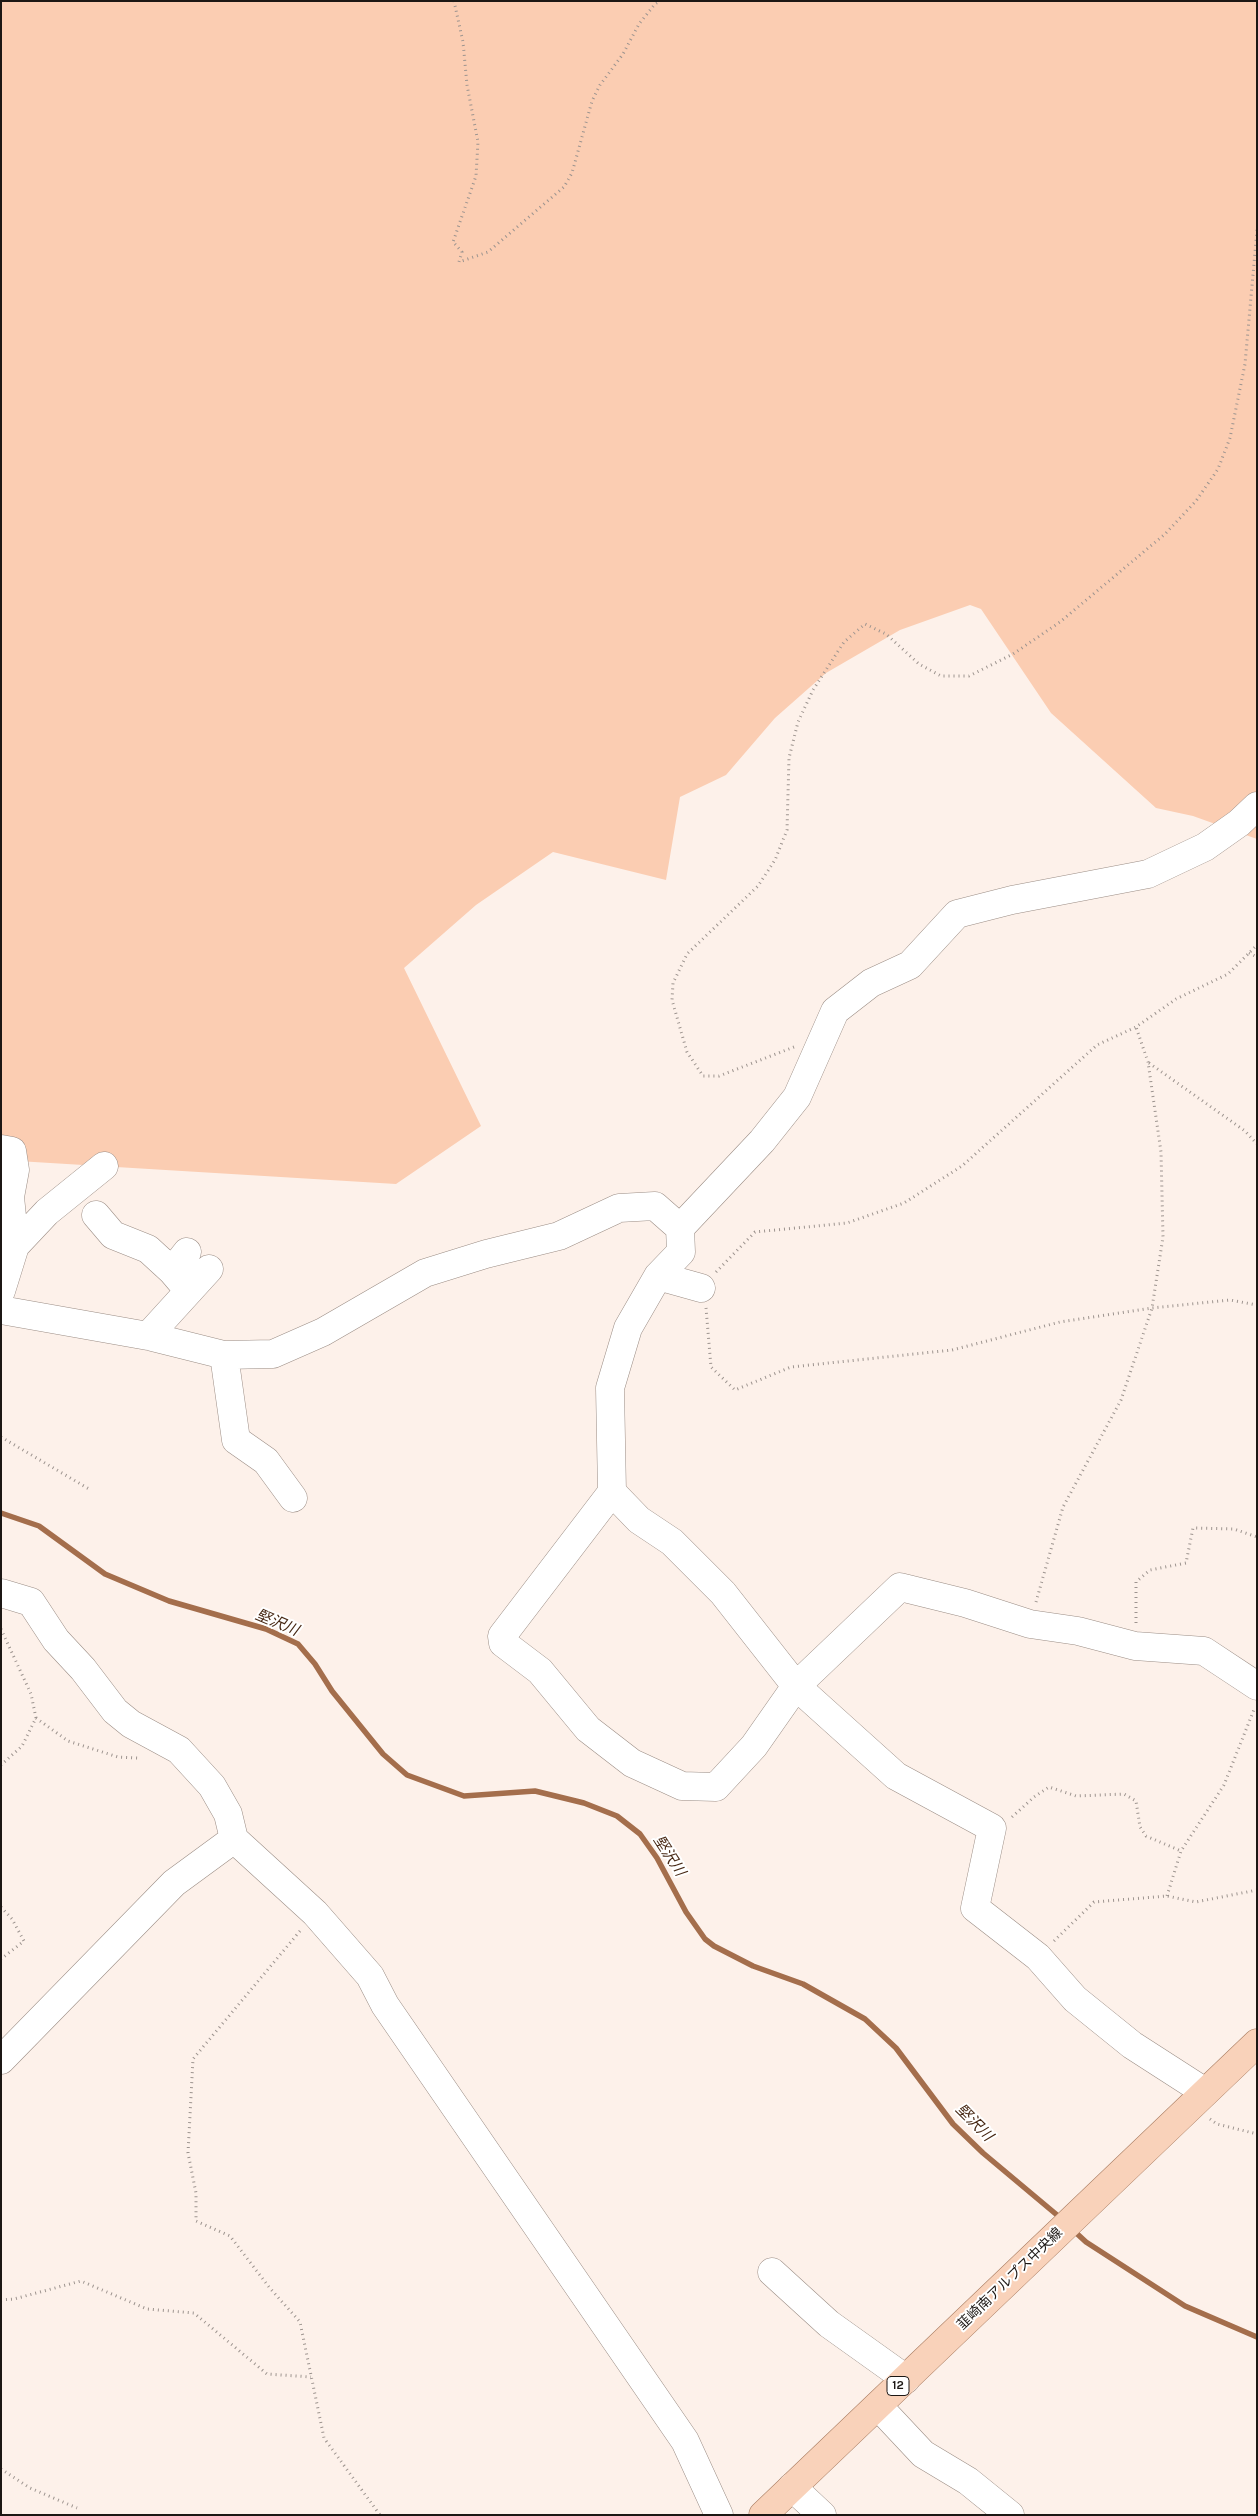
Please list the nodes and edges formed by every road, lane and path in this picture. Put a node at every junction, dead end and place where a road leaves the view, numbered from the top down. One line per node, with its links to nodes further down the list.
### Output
1 (454, 1): 2 (path)
2 (660, 1)
3 (1257, 230): 9 (path)
4 (1257, 806): 9 (street)
5 (1257, 945): 6 (path)
6 (1249, 953): 7 (path); 8 (path)
7 (1257, 957)
8 (1136, 1027): 10 (path); 20 (path)
9 (822, 1036): 15 (street)
10 (1148, 1062): 11 (path); 23 (path)
11 (1257, 1144)
12 (1, 1150): 16 (street)
13 (104, 1166): 16 (street)
14 (96, 1215): 18 (street)
15 (680, 1228): 19 (street); 26 (street)
16 (15, 1246): 21 (street)
17 (209, 1269): 18 (street)
18 (183, 1271): 25 (street)
19 (658, 1276): 20 (street); 29 (street)
20 (701, 1288): 23 (path)
21 (1, 1291)
22 (1257, 1305): 23 (path)
23 (1152, 1308): 33 (path)
24 (1, 1310): 25 (street)
25 (148, 1336): 26 (street)
26 (224, 1356): 30 (street)
27 (1, 1437): 28 (path)
28 (89, 1488)
29 (612, 1492): 36 (street); 36 (street)
30 (293, 1498)
31 (1257, 1537): 35 (path)
32 (1, 1593): 43 (street)
33 (1030, 1624): 35 (street); 36 (street)
34 (1, 1629): 39 (path)
35 (1135, 1646): 37 (street)
36 (796, 1686): 42 (street)
37 (1257, 1686)
38 (1257, 1702): 44 (path)
39 (36, 1718): 40 (path); 41 (path)
40 (138, 1758)
41 (1, 1765)
42 (992, 1828): 44 (path); 49 (street)
43 (234, 1839): 48 (street); 52 (street)
44 (1181, 1851): 46 (path)
45 (1257, 1890): 46 (path)
46 (1167, 1896): 49 (path)
47 (1, 1907): 50 (path)
48 (315, 1913): 57 (path); 64 (street)
49 (1038, 1957): 53 (street)
50 (1, 1959)
51 (1257, 2043): 53 (main road, 韮崎南アルプス中央線 / 12)
52 (1, 2060)
53 (1198, 2100): 54 (path); 58 (main road, 韮崎南アルプス中央線 / 12)
54 (1257, 2134)
55 (772, 2272): 58 (street)
56 (1, 2300): 57 (path)
57 (312, 2377): 63 (path)
58 (906, 2379): 59 (main road, 韮崎南アルプス中央線 / 12)
59 (878, 2406): 61 (main road, 韮崎南アルプス中央線 / 12); 67 (street)
60 (1, 2469): 62 (path)
61 (792, 2487): 65 (main road, 韮崎南アルプス中央線 / 12); 66 (street)
62 (77, 2508)
63 (380, 2515)
64 (719, 2515)
65 (763, 2515)
66 (822, 2515)
67 (1010, 2515)

